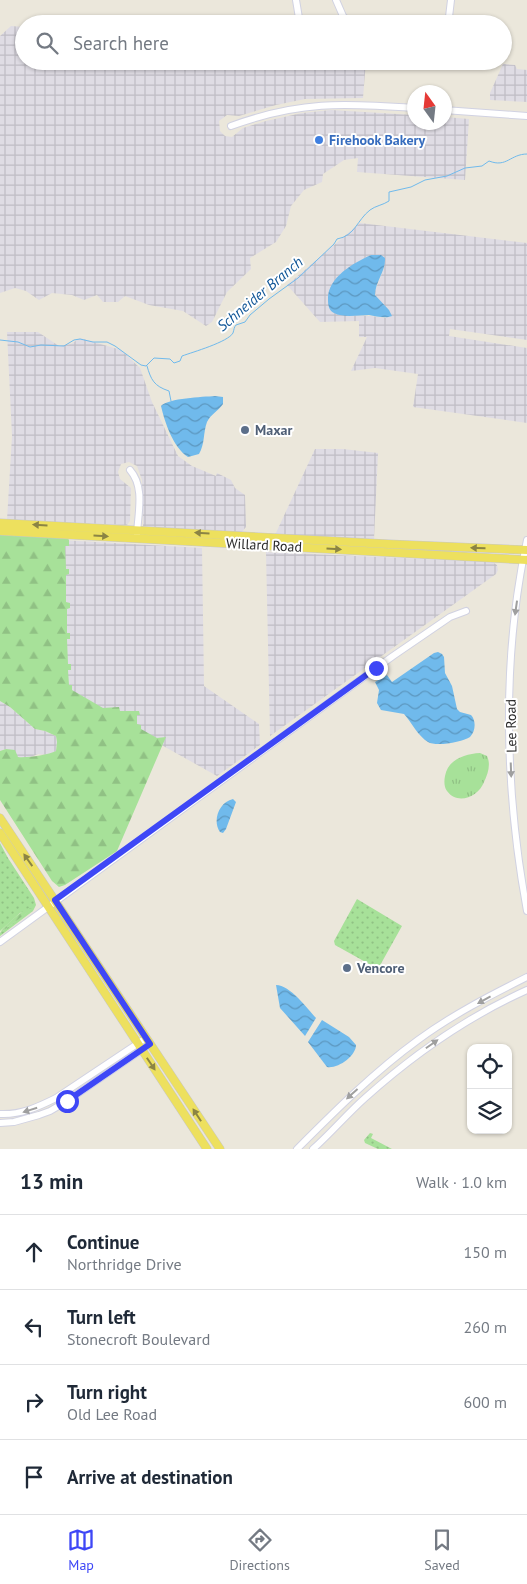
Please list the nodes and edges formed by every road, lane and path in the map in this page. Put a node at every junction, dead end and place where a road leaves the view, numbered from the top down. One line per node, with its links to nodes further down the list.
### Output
1 (296, 0): 4 (street)
2 (336, 0): 5 (street)
3 (451, 0): 6 (street)
4 (298, 15)
5 (343, 15)
6 (449, 15)
7 (407, 108): 10 (street)
8 (452, 111): 9 (street)
9 (527, 116)
10 (231, 126)
11 (130, 470): 14 (street)
12 (0, 523): 14 (main road, Willard Road, one-way to 12)
13 (0, 530): 14 (main road, Willard Road, one-way to 14)
14 (137, 534): 16 (main road, Willard Road, one-way to 14); 17 (main road, Willard Road, one-way to 17)
15 (527, 540): 16 (street, Lee Road)
16 (526, 550): 17 (street, Lee Road)
17 (525, 560): 23 (street, Lee Road, one-way to 23)
18 (466, 611): 21 (street)
19 (0, 818): 21 (main road, one-way to 19)
20 (0, 833): 22 (main road)
21 (55, 900): 22 (street); 29 (main road)
22 (47, 906): 24 (street); 30 (main road)
23 (527, 911)
24 (0, 942)
25 (527, 972): 27 (street)
26 (527, 977): 27 (street)
27 (500, 991): 35 (street, one-way to 35)
28 (527, 992): 36 (street, one-way to 28)
29 (148, 1041): 30 (street); 34 (main road, one-way to 29)
30 (140, 1047): 31 (street, one-way to 31); 32 (street); 33 (main road, one-way to 33)
31 (0, 1114)
32 (0, 1123)
33 (207, 1149)
34 (220, 1149)
35 (296, 1149)
36 (313, 1149)

